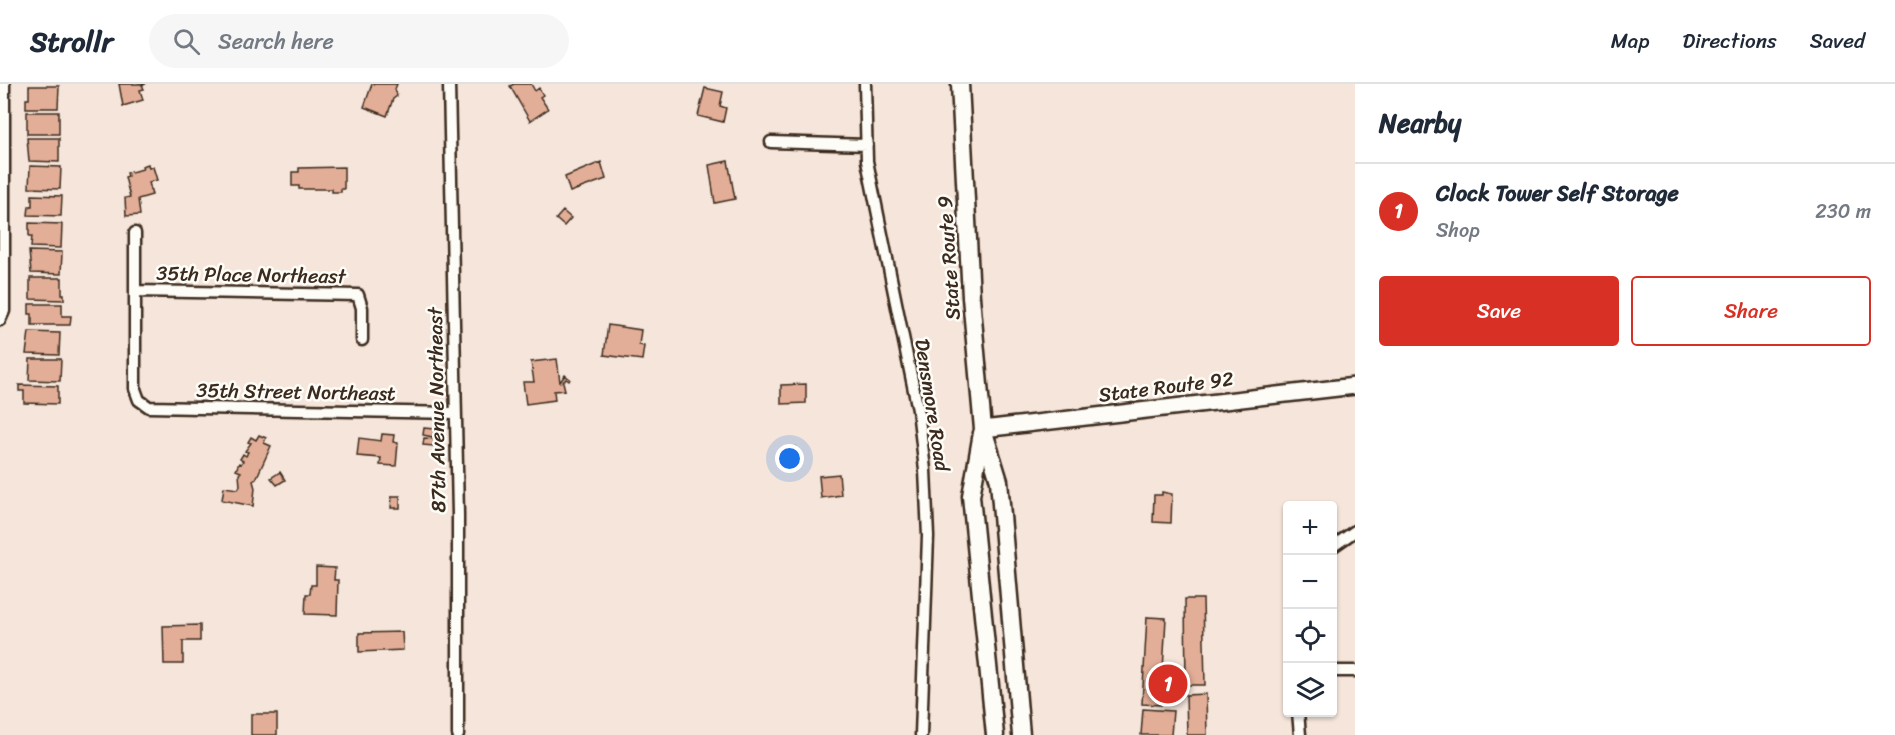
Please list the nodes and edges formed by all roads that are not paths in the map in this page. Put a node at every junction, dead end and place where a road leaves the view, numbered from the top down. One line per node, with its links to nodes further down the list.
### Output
1 (4, 84): 5 (street)
2 (449, 84): 13 (street, 87th Avenue Northeast)
3 (865, 84): 7 (street, Densmore Road)
4 (960, 84): 14 (main road, State Route 9)
5 (2, 111): 10 (street)
6 (771, 142): 7 (street)
7 (867, 145): 21 (street, Densmore Road)
8 (135, 233): 9 (street)
9 (135, 291): 11 (street, 35th Place Northeast); 13 (street, 35th Street Northeast)
10 (0, 320)
11 (363, 340)
12 (1355, 386): 14 (main road, State Route 92)
13 (455, 413): 20 (street, 87th Avenue Northeast)
14 (983, 429): 22 (main road, State Route 9); 23 (main road, State Route 9)
15 (1355, 531): 16 (street)
16 (1337, 544)
17 (1337, 671): 18 (street)
18 (1355, 671)
19 (1298, 717): 24 (street)
20 (458, 735)
21 (921, 735)
22 (995, 735)
23 (1021, 735)
24 (1300, 735)

